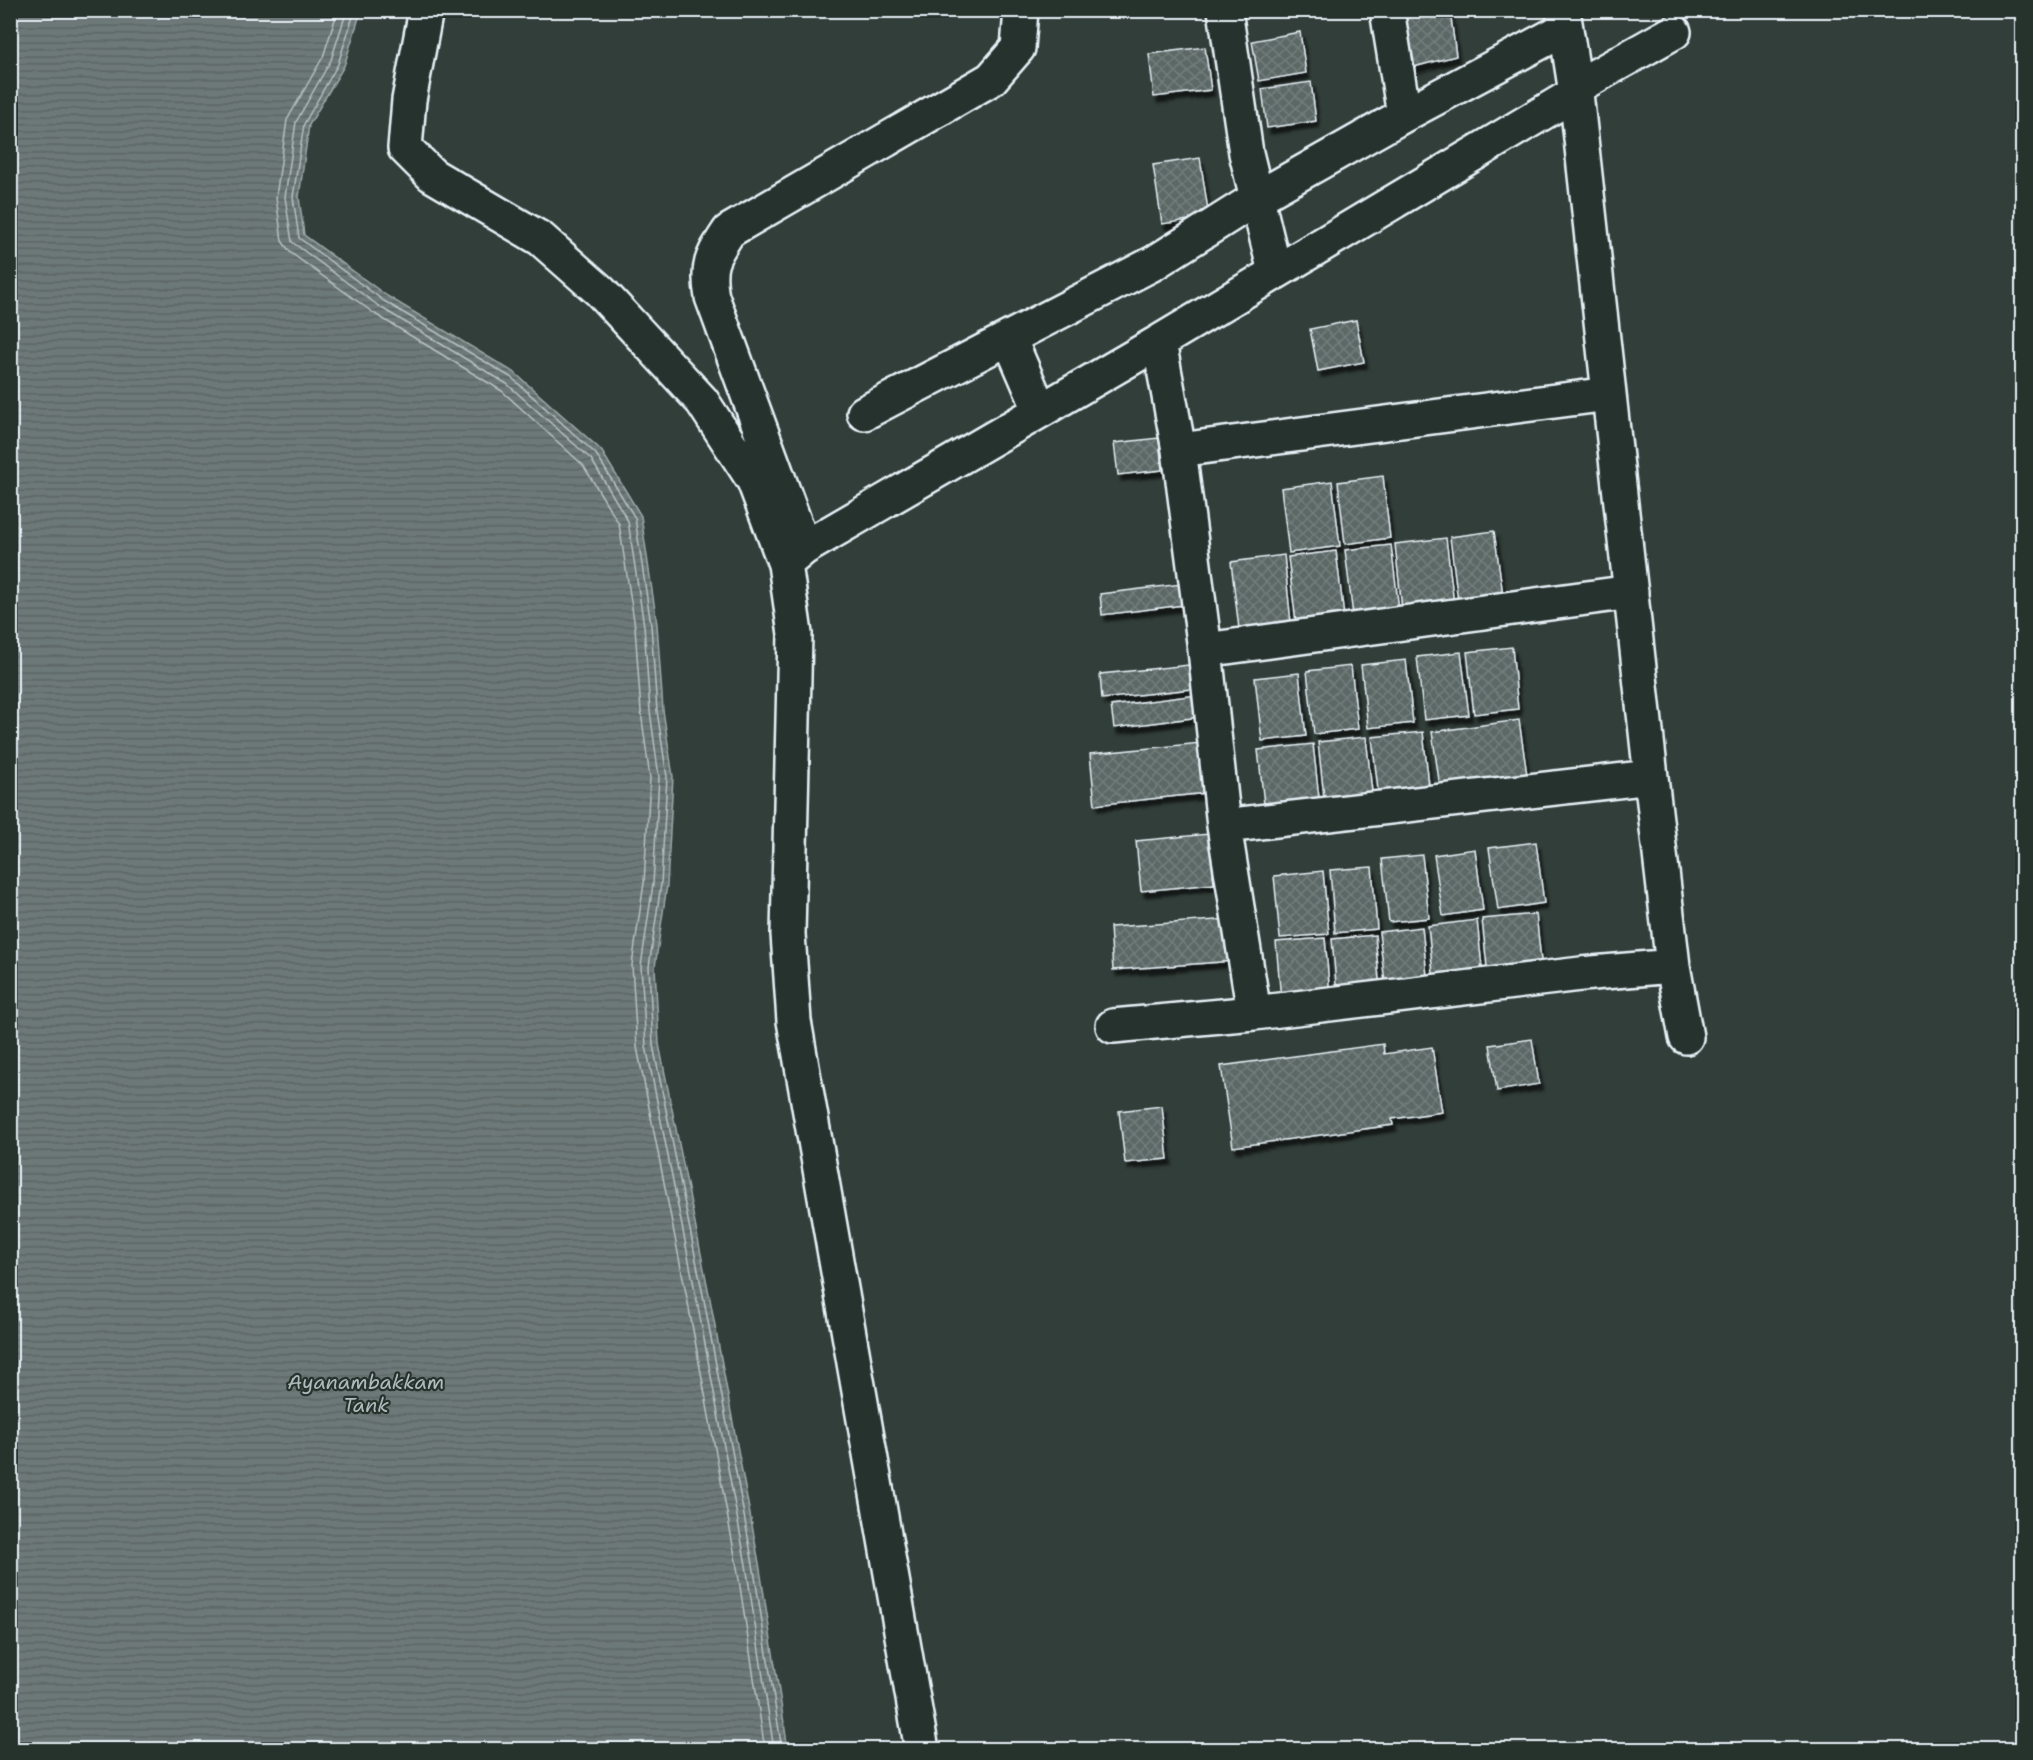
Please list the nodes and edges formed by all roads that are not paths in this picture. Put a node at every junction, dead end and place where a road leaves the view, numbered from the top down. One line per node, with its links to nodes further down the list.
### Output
1 (426, 10): 17 (street)
2 (1020, 10): 17 (street)
3 (1226, 10): 9 (street)
4 (1387, 10): 8 (street)
5 (1564, 20): 7 (street); 8 (street)
6 (1674, 32): 7 (street)
7 (1576, 90): 10 (street); 13 (street)
8 (1404, 115): 9 (street)
9 (1257, 198): 10 (street); 11 (street)
10 (1275, 272): 12 (street)
11 (1009, 338): 14 (street); 15 (street)
12 (1159, 342): 14 (street); 16 (street)
13 (1609, 394): 16 (street); 18 (street)
14 (1040, 410): 17 (street)
15 (864, 413)
16 (1179, 450): 19 (street)
17 (794, 556): 26 (street)
18 (1631, 592): 19 (street); 20 (street)
19 (1205, 650): 21 (street)
20 (1651, 777): 21 (street); 22 (street)
21 (1224, 826): 23 (street)
22 (1673, 966): 23 (street); 25 (street)
23 (1254, 1013): 24 (street)
24 (1113, 1026)
25 (1686, 1036)
26 (922, 1749)

